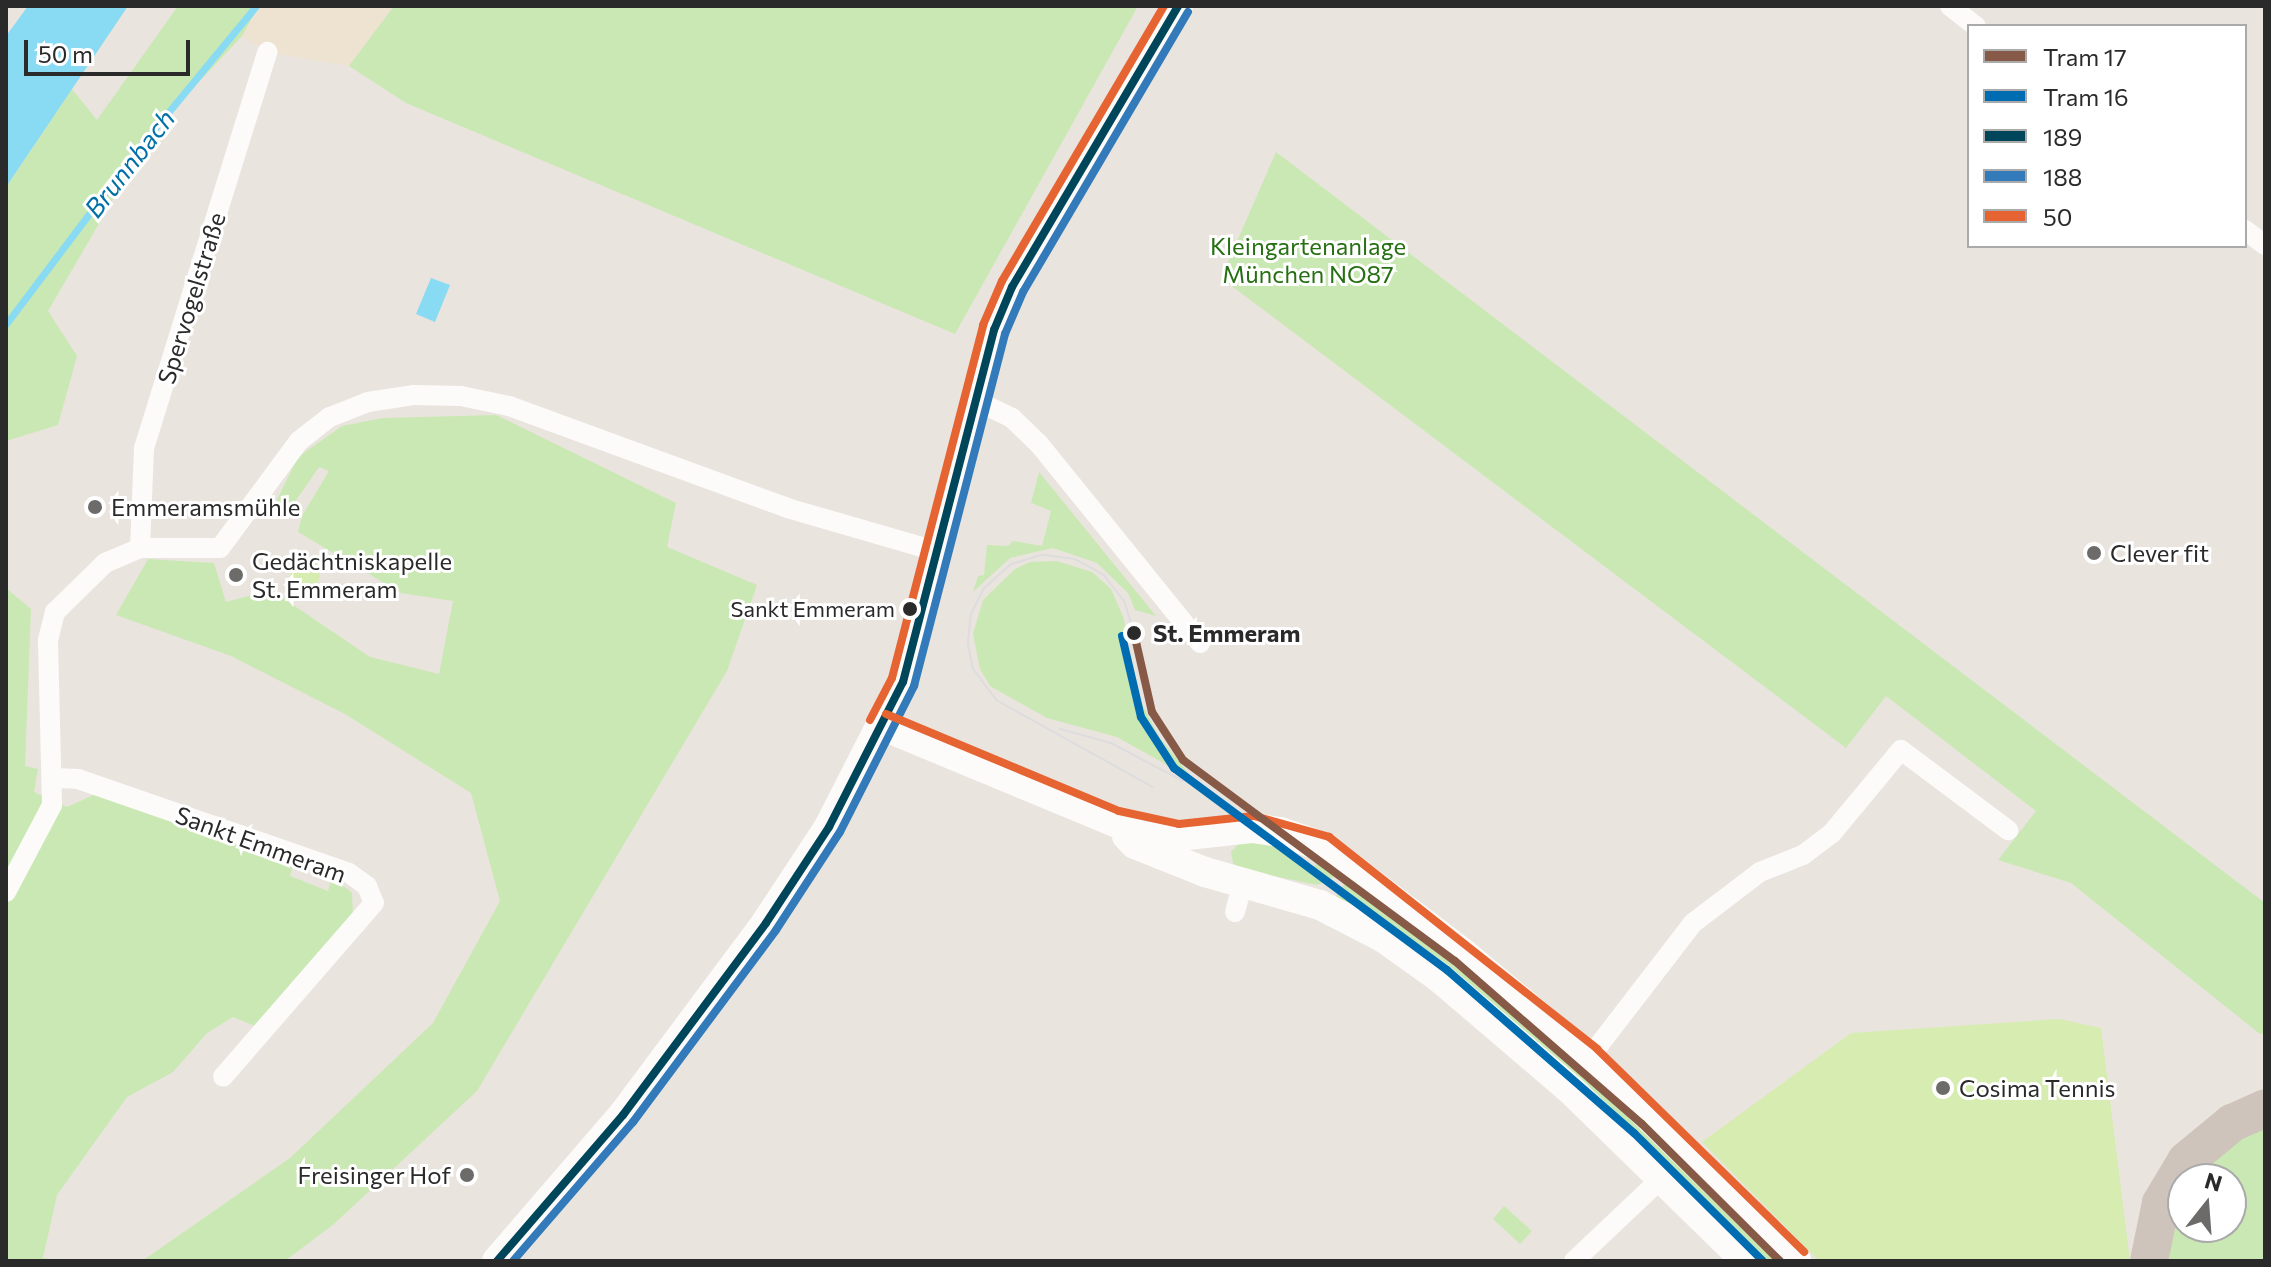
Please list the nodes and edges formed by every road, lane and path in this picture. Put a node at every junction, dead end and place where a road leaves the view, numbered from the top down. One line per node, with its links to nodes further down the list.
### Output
1 (1178, 6): 7 (main road)
2 (1950, 6): 3 (street)
3 (1973, 24)
4 (267, 52): 8 (street, Spervogelstraße)
5 (2247, 232): 6 (street)
6 (2265, 245)
7 (977, 401): 9 (main road); 10 (street)
8 (140, 548): 9 (street); 12 (street)
9 (939, 552): 11 (main road)
10 (1200, 643)
11 (881, 725): 13 (main road); 23 (main road)
12 (53, 778): 17 (street); 20 (street, Sankt Emmeram)
13 (1115, 822): 14 (main road); 16 (main road)
14 (1237, 829): 16 (main road); 19 (main road)
15 (2008, 830): 19 (street)
16 (1237, 882): 18 (street); 22 (main road)
17 (6, 892)
18 (1235, 912)
19 (1589, 1058): 26 (main road)
20 (223, 1077)
21 (2265, 1108): 27 (highway)
22 (1664, 1176): 24 (street); 25 (main road)
23 (497, 1261)
24 (1574, 1261)
25 (1746, 1261)
26 (1796, 1261)
27 (2149, 1261)

